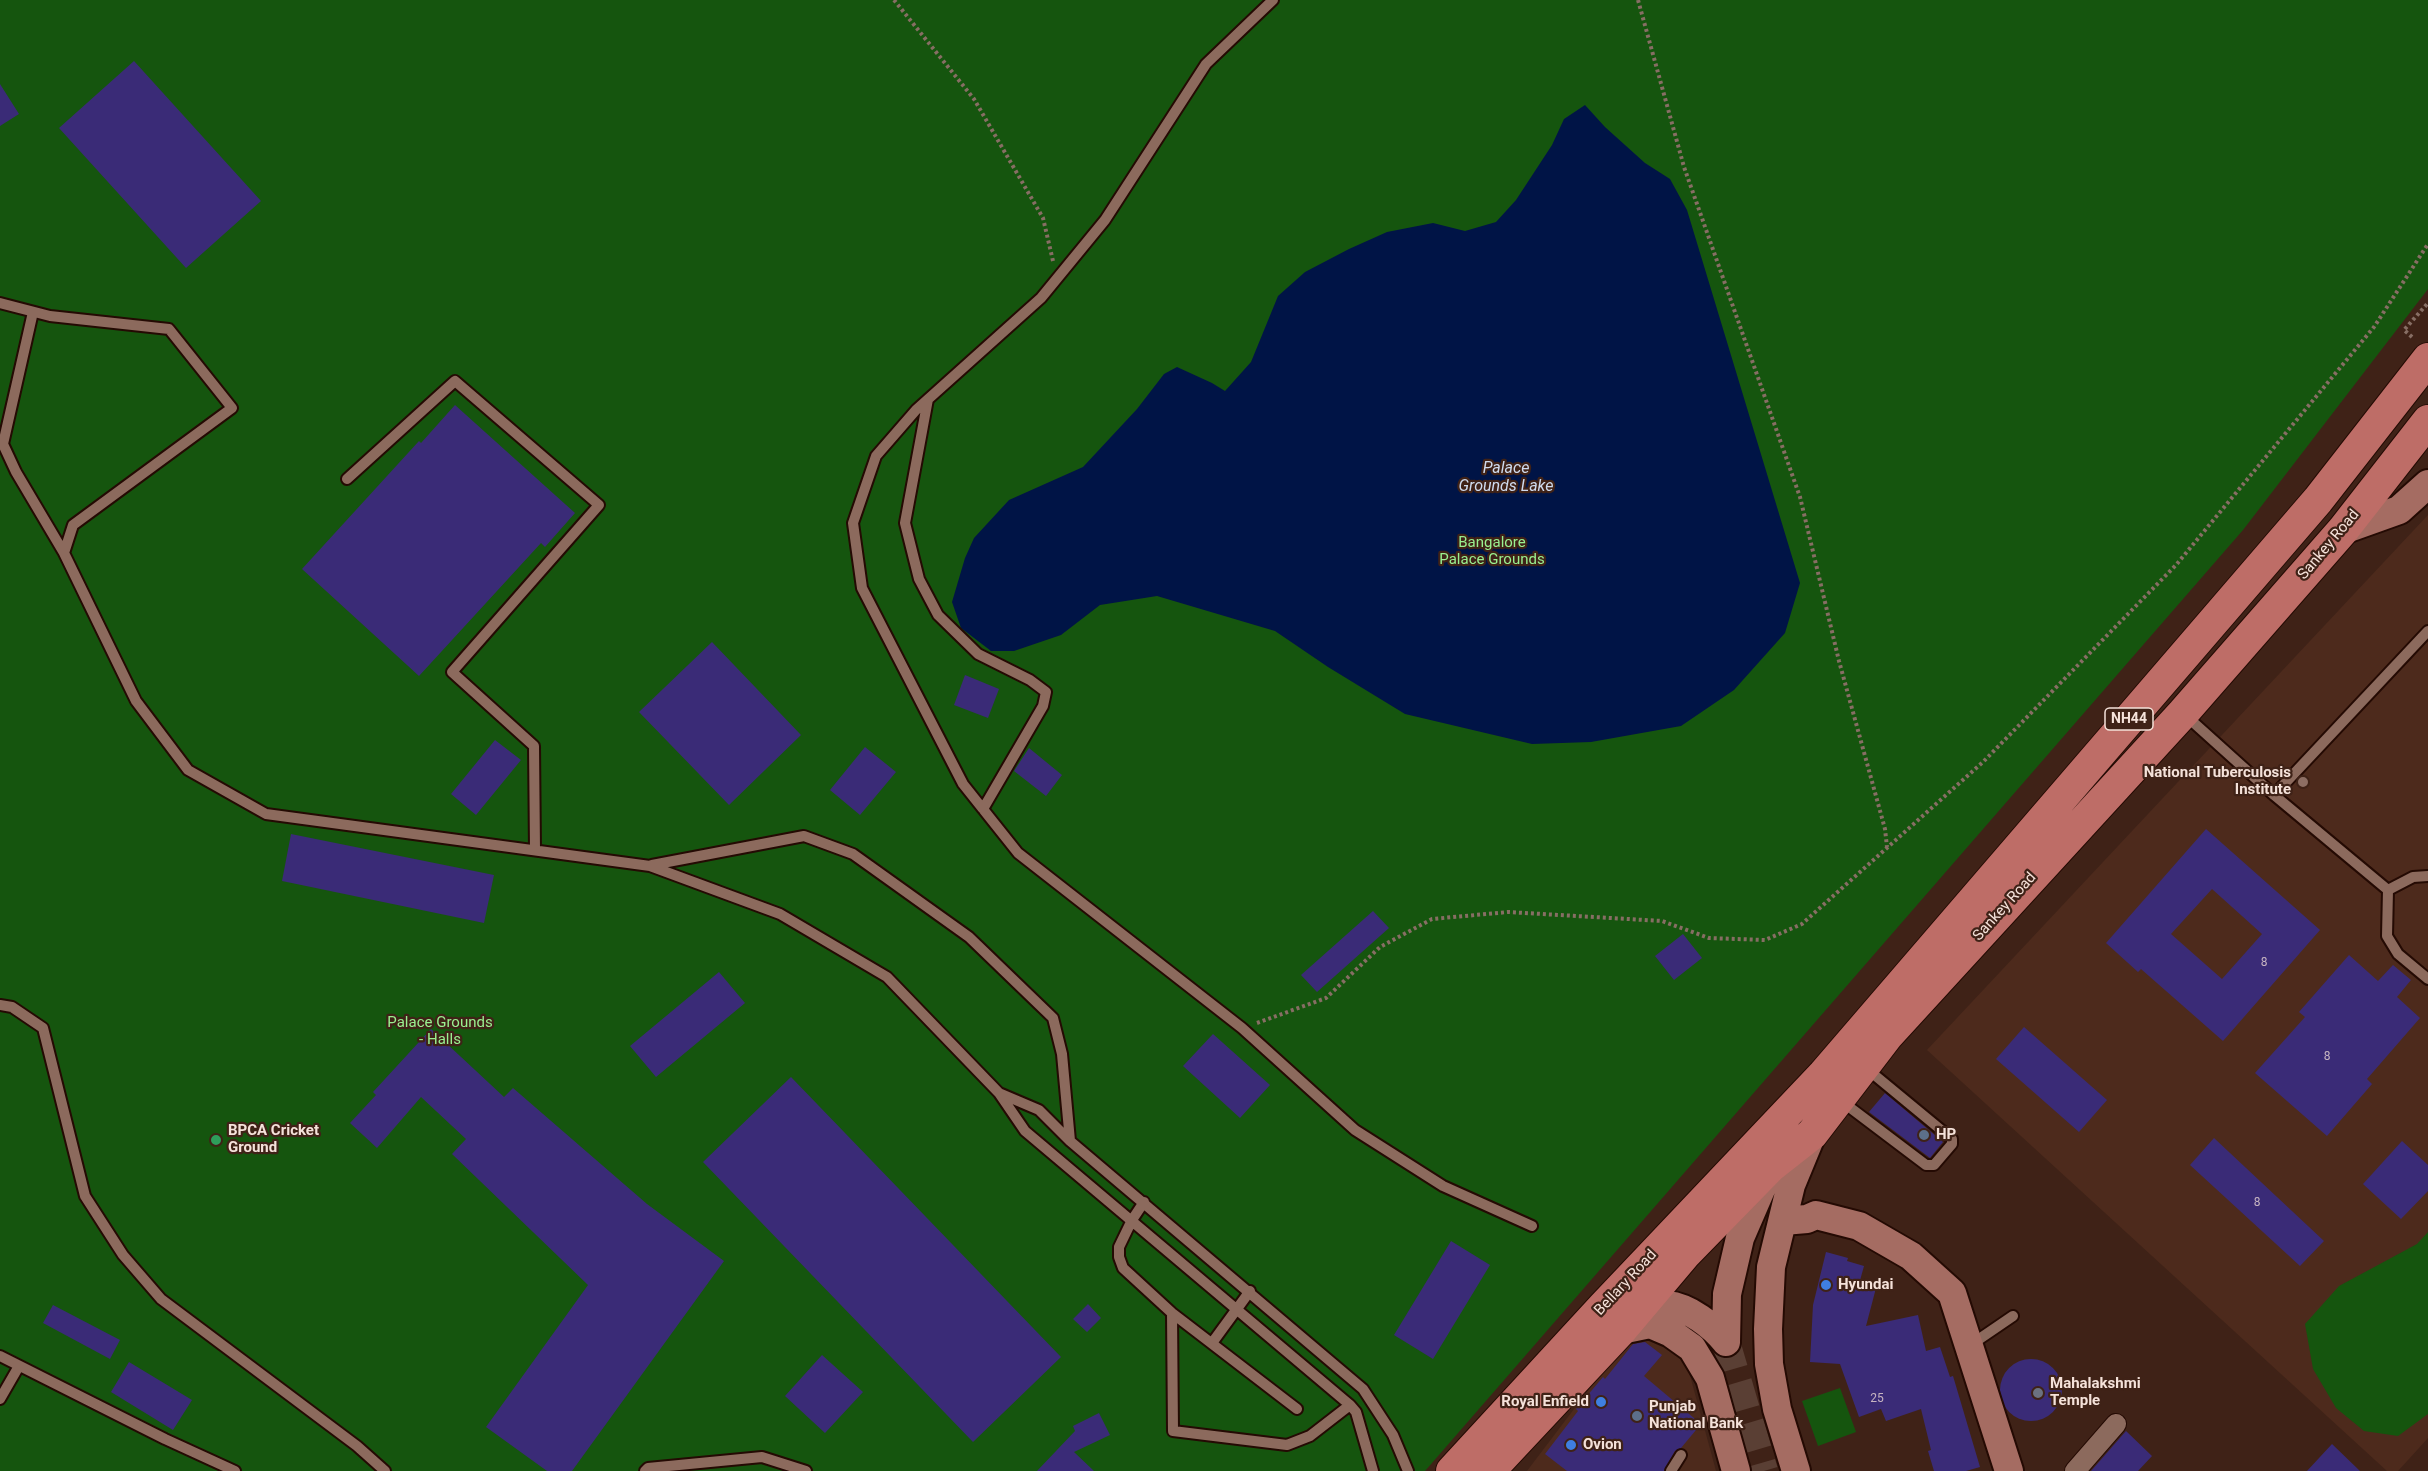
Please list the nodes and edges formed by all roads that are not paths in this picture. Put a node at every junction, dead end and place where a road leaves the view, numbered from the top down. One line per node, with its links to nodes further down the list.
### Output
1 (1273, 0): 5 (lane)
2 (0, 303): 3 (lane)
3 (33, 312): 7 (lane); 11 (lane)
4 (2420, 348): 23 (main road, Sankey Road / NH44)
5 (928, 399): 15 (lane); 15 (lane)
6 (2428, 421): 10 (main road, Sankey Road / NH44)
7 (1, 443): 11 (lane)
8 (347, 479): 16 (lane)
9 (2428, 484): 10 (main road)
10 (2343, 530): 13 (main road, Sankey Road / NH44)
11 (64, 553): 16 (lane)
12 (2428, 631): 14 (lane)
13 (2183, 713): 14 (lane); 22 (main road, Sankey Road / NH44)
14 (2274, 795): 19 (lane)
15 (983, 808): 32 (lane)
16 (535, 850): 17 (lane)
17 (650, 866): 24 (lane); 27 (lane)
18 (2428, 876): 19 (lane)
19 (2388, 890): 20 (lane)
20 (2428, 979)
21 (0, 1005): 48 (lane)
22 (1864, 1066): 23 (main road, Sankey Road / NH44); 23 (lane)
23 (1831, 1086): 25 (main road, Sankey Road); 26 (main road, Sankey Road / NH44)
24 (999, 1093): 27 (lane); 30 (lane)
25 (1801, 1096): 28 (main road); 53 (main road, Bellary Road)
26 (1812, 1134): 28 (main road, Bellary Road); 31 (main road, Sankey Road)
27 (1070, 1141): 29 (lane)
28 (1770, 1167): 37 (main road, Bellary Road); 37 (main road)
29 (1143, 1202): 30 (lane); 33 (lane)
30 (1132, 1220): 34 (lane); 35 (lane)
31 (1783, 1221): 39 (main road); 57 (main road, Sankey Road)
32 (1533, 1226)
33 (1250, 1291): 34 (lane); 52 (lane)
34 (1236, 1308): 38 (lane); 43 (lane)
35 (1172, 1313): 38 (lane); 43 (lane)
36 (2013, 1316): 39 (lane)
37 (1630, 1319): 54 (main road, Bellary Road); 56 (main road)
38 (1212, 1343): 44 (lane)
39 (1969, 1346): 58 (main road)
40 (0, 1356): 41 (lane)
41 (19, 1366): 42 (lane); 47 (lane)
42 (0, 1400)
43 (1350, 1405): 51 (lane)
44 (1297, 1409)
45 (2116, 1424): 59 (street)
46 (1681, 1455): 55 (lane)
47 (235, 1471)
48 (385, 1471)
49 (645, 1471): 50 (lane)
50 (806, 1471)
51 (1373, 1471)
52 (1408, 1471)
53 (1452, 1471)
54 (1489, 1471)
55 (1671, 1471)
56 (1736, 1471)
57 (1796, 1471)
58 (2009, 1471)
59 (2074, 1471)

